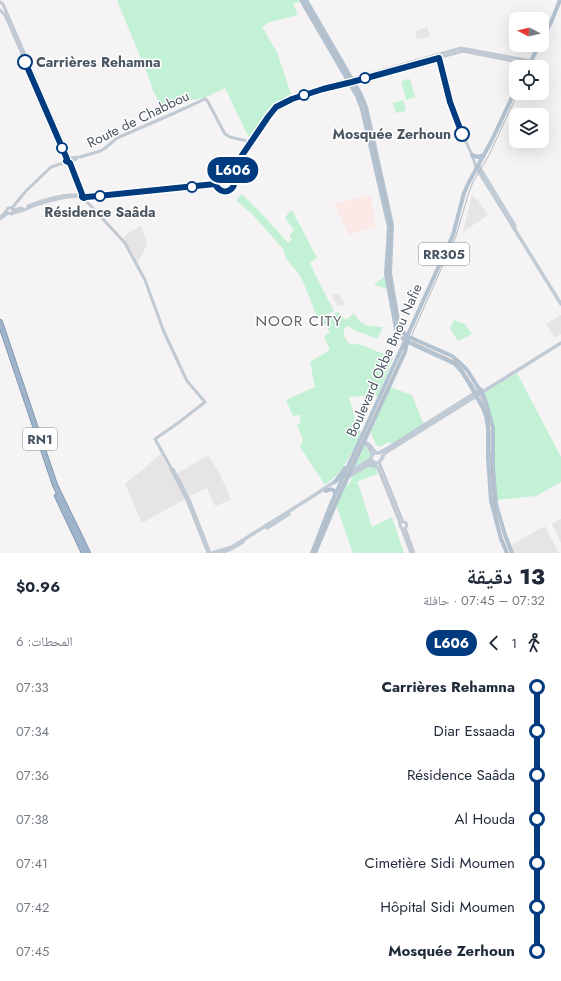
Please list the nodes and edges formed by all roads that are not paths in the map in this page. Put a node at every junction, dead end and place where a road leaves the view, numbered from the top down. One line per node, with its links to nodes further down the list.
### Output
1 (301, 0): 11 (main road)
2 (306, 0): 11 (main road)
3 (559, 0): 7 (main road); 8 (main road)
4 (0, 2): 5 (street)
5 (4, 6): 6 (street); 17 (street)
6 (0, 10): 17 (street)
7 (549, 20)
8 (549, 25)
9 (438, 56): 10 (street); 11 (street); 15 (street)
10 (512, 60)
11 (351, 81): 14 (street); 29 (main road); 31 (main road)
12 (511, 100): 16 (main road, Boulevard Okba Bnou Nafie / RR305)
13 (513, 100): 18 (main road, Boulevard Okba Bnou Nafie / RR305)
14 (251, 142): 17 (street, Route de Chabbou); 19 (street)
15 (472, 155): 16 (main road); 18 (street)
16 (484, 155): 18 (main road, Boulevard Okba Bnou Nafie / RR305)
17 (69, 160): 21 (street); 22 (street, Route de Chabbou)
18 (477, 166): 25 (main road); 26 (main road); 28 (main road, Boulevard Okba Bnou Nafie / RR305); 31 (main road, Boulevard Okba Bnou Nafie / RR305)
19 (230, 173): 20 (street); 20 (street)
20 (215, 183): 21 (street)
21 (84, 196): 22 (street); 53 (street)
22 (13, 210): 23 (street); 23 (street)
23 (8, 212): 24 (street)
24 (0, 218)
25 (561, 300)
26 (561, 304)
27 (0, 322): 52 (highway, RN1)
28 (411, 328): 29 (main road); 31 (main road, Boulevard Okba Bnou Nafie / RR305)
29 (400, 329): 31 (main road)
30 (0, 332): 51 (highway, RN1)
31 (406, 339): 33 (main road); 34 (main road, Boulevard Okba Bnou Nafie / RR305); 35 (main road); 41 (main road, Boulevard Okba Bnou Nafie / RR305)
32 (561, 342): 35 (main road)
33 (416, 346): 34 (main road); 36 (main road)
34 (406, 348): 37 (main road, Boulevard Okba Bnou Nafie / RR305)
35 (480, 392): 36 (main road); 60 (main road)
36 (476, 394): 38 (main road); 39 (main road); 59 (main road)
37 (363, 442): 38 (street); 41 (main road, Boulevard Okba Bnou Nafie / RR305)
38 (376, 453): 39 (main road); 40 (main road)
39 (381, 457): 40 (main road)
40 (375, 461): 42 (main road); 43 (main road); 44 (street); 49 (street)
41 (352, 463): 43 (main road); 45 (main road, Boulevard Okba Bnou Nafie / RR305); 46 (main road)
42 (367, 465): 44 (main road); 45 (main road)
43 (358, 468): 45 (main road)
44 (379, 470): 49 (street)
45 (347, 475): 46 (main road, Boulevard Okba Bnou Nafie / RR305); 46 (main road); 56 (main road, Boulevard Okba Bnou Nafie / RR305)
46 (338, 482): 47 (main road); 48 (main road, Boulevard Okba Bnou Nafie / RR305); 53 (main road)
47 (326, 491): 48 (main road); 54 (main road)
48 (335, 494): 55 (main road, Boulevard Okba Bnou Nafie / RR305)
49 (401, 522): 50 (street); 50 (street)
50 (404, 528): 57 (street); 58 (street)
51 (84, 553)
52 (88, 553)
53 (210, 553)
54 (221, 553)
55 (312, 553)
56 (316, 553)
57 (411, 553)
58 (414, 553)
59 (507, 553)
60 (512, 553)

